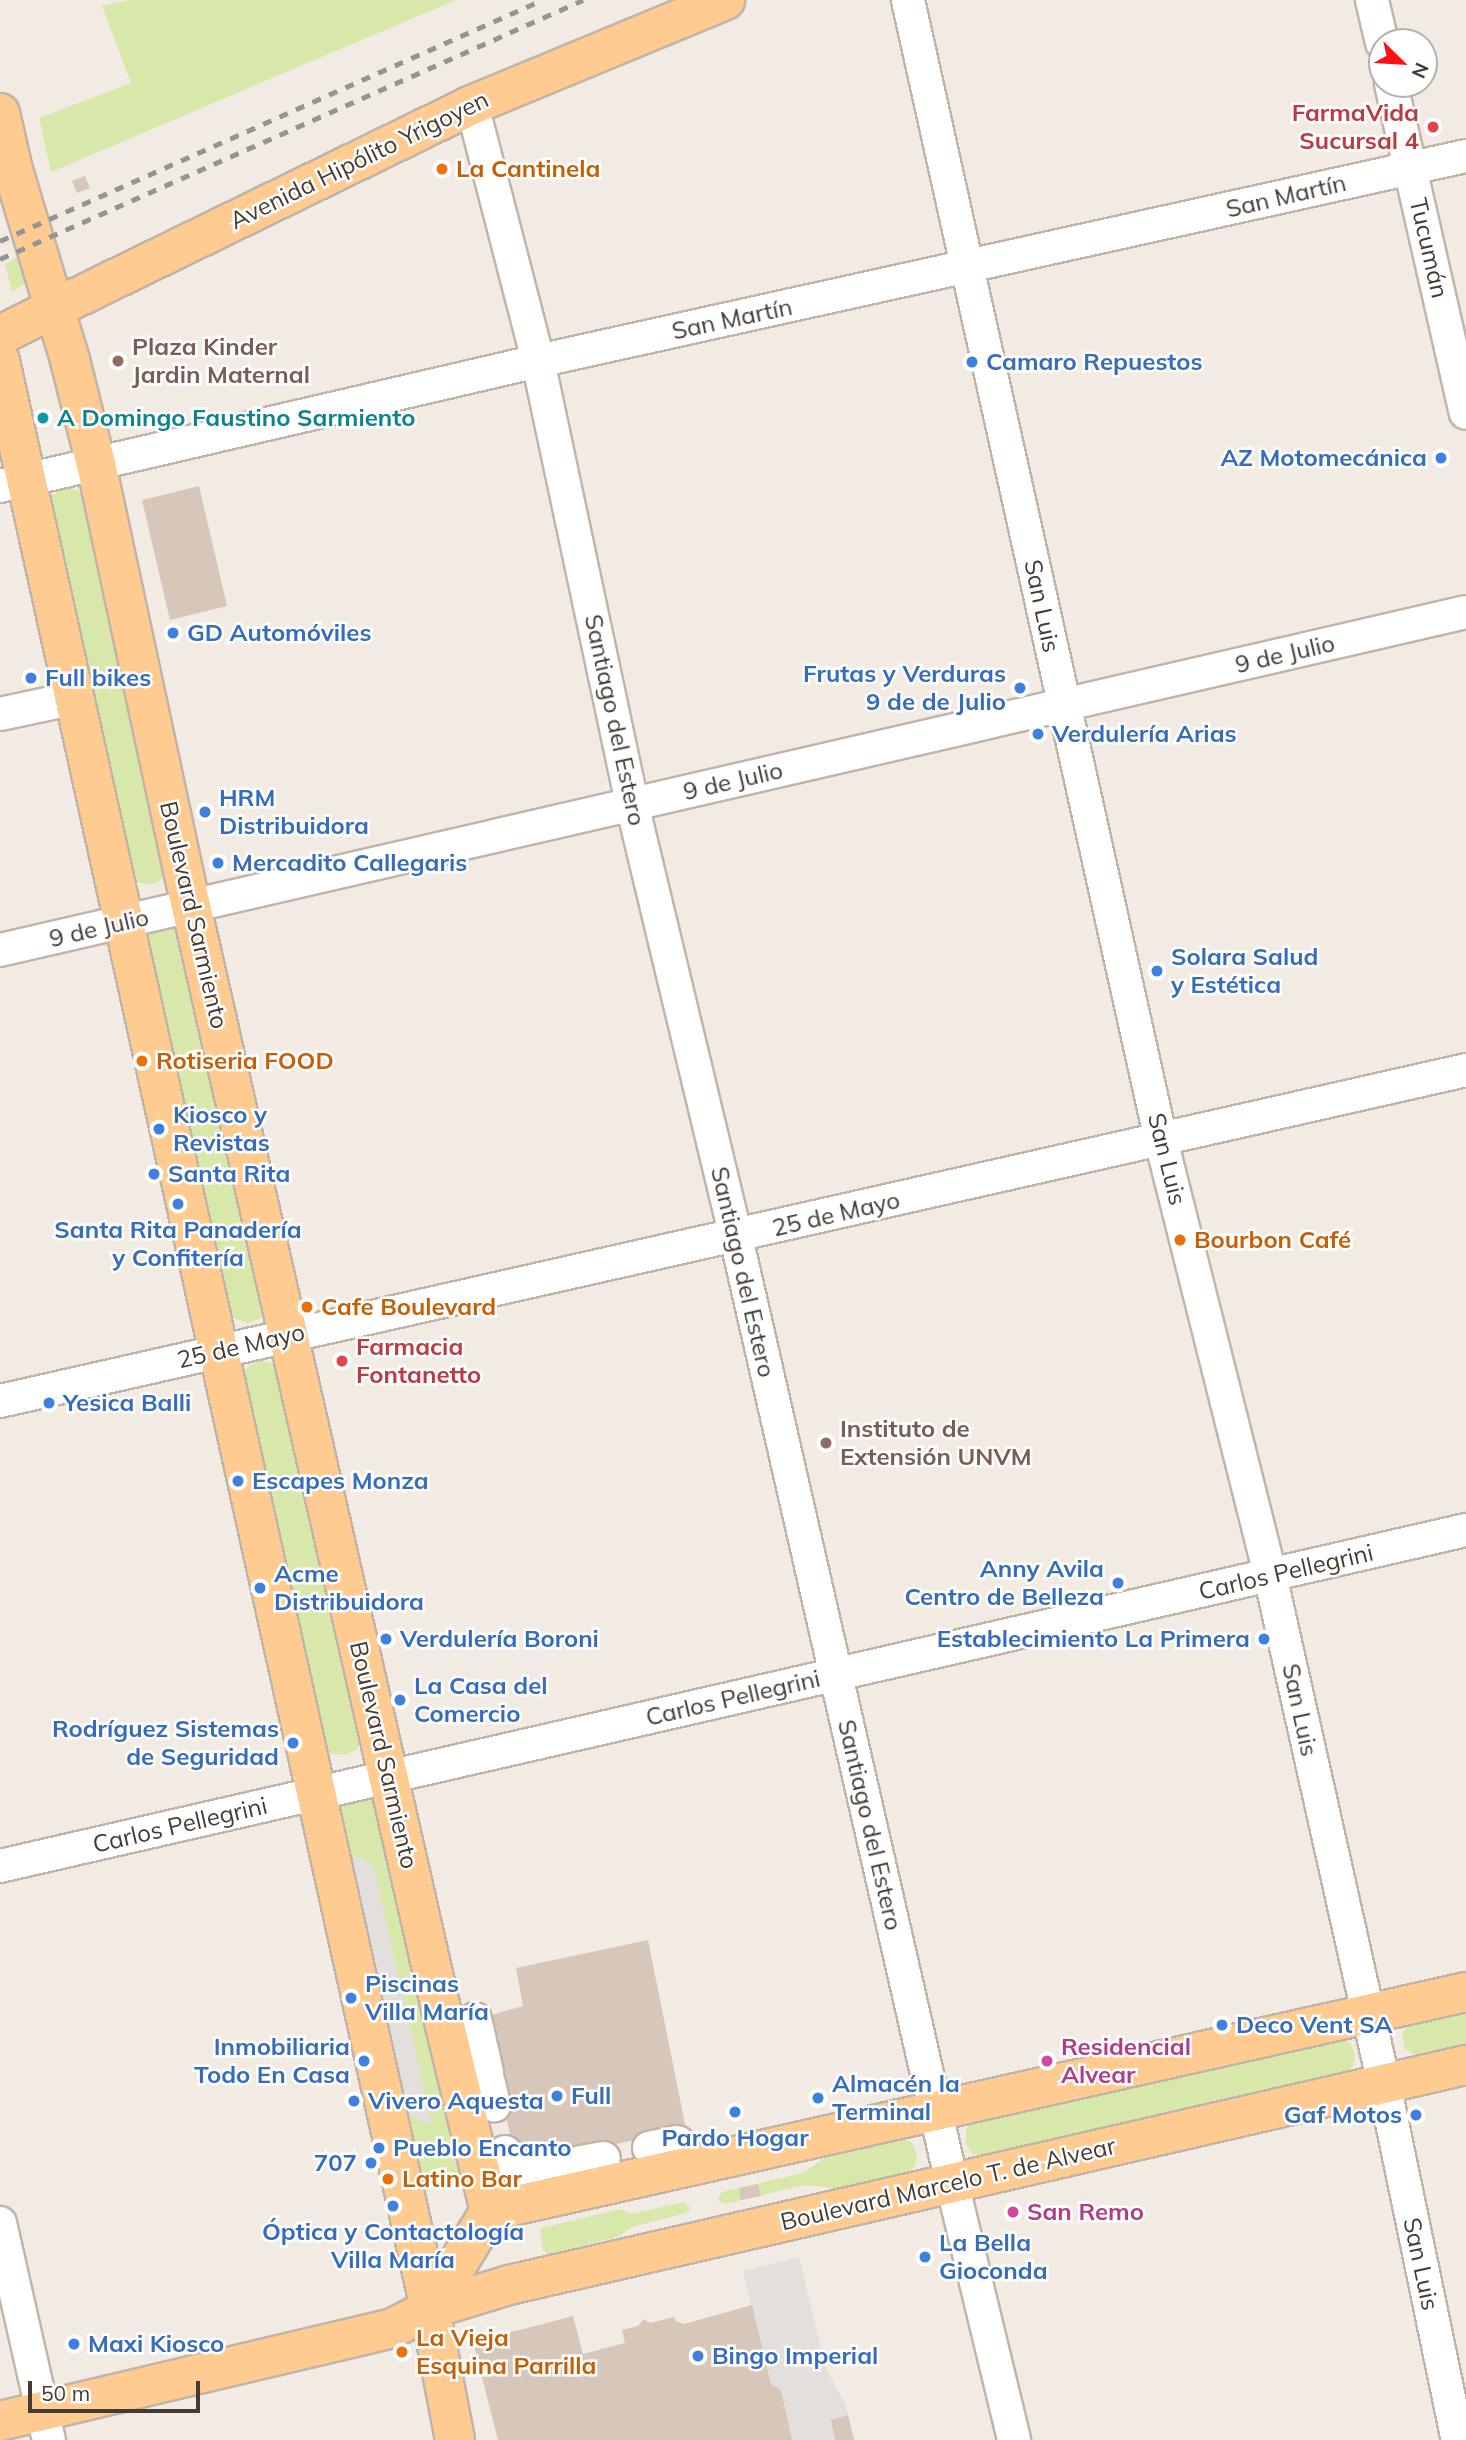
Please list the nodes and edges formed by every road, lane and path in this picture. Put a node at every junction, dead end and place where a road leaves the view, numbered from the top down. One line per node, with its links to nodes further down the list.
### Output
1 (725, 0): 6 (main road, Avenida Hipólito Yrigoyen)
2 (908, 0): 11 (street, San Luis)
3 (1372, 0): 4 (street)
4 (1379, 28)
5 (1394, 98): 9 (street, Tucumán)
6 (472, 105): 12 (main road, Avenida Hipólito Yrigoyen); 15 (street, Santiago del Estero)
7 (0, 113): 10 (main road, Boulevard Sarmiento)
8 (1466, 156): 9 (street, San Martín)
9 (1410, 169): 11 (street, San Martín); 16 (street, Tucumán)
10 (7, 174): 12 (main road, Boulevard Sarmiento)
11 (967, 268): 15 (street, San Martín); 21 (street, San Luis)
12 (54, 307): 13 (main road, Avenida Hipólito Yrigoyen); 17 (main road, Boulevard Sarmiento)
13 (0, 335)
14 (0, 360): 18 (main road)
15 (538, 361): 17 (street, San Martín); 23 (street, Santiago del Estero)
16 (1466, 413)
17 (96, 464): 18 (street, San Martín); 24 (main road, Boulevard Sarmiento)
18 (13, 483): 20 (main road)
19 (1466, 612): 21 (street, 9 de Julio)
20 (75, 698): 22 (street); 25 (main road)
21 (1063, 705): 23 (street, 9 de Julio); 28 (street, San Luis)
22 (0, 715)
23 (632, 804): 24 (street, 9 de Julio); 29 (street, Santiago del Estero)
24 (191, 906): 25 (street, 9 de Julio); 30 (main road, Boulevard Sarmiento)
25 (124, 922): 26 (street, 9 de Julio); 31 (main road)
26 (0, 950)
27 (1466, 1070): 28 (street, 25 de Mayo)
28 (1161, 1140): 29 (street, 25 de Mayo); 34 (street, San Luis)
29 (736, 1237): 30 (street, 25 de Mayo); 35 (street, Santiago del Estero)
30 (290, 1335): 31 (street, 25 de Mayo); 36 (main road, Boulevard Sarmiento)
31 (219, 1350): 32 (street, 25 de Mayo); 37 (main road)
32 (0, 1401)
33 (1466, 1530): 34 (street, Carlos Pellegrini)
34 (1270, 1575): 35 (street, Carlos Pellegrini); 40 (street, San Luis)
35 (835, 1674): 36 (street, Carlos Pellegrini); 43 (street, Santiago del Estero)
36 (389, 1778): 37 (street, Carlos Pellegrini); 47 (main road, Boulevard Sarmiento)
37 (317, 1794): 38 (street, Carlos Pellegrini); 49 (main road)
38 (0, 1866)
39 (1466, 1992): 40 (main road)
40 (1367, 2014): 42 (street, San Luis); 43 (main road)
41 (1466, 2065): 42 (main road, Boulevard Marcelo T. de Alvear)
42 (1384, 2084): 46 (main road, Boulevard Marcelo T. de Alvear); 55 (street, San Luis)
43 (935, 2110): 46 (street, Santiago del Estero); 47 (main road)
44 (587, 2161): 45 (street)
45 (525, 2165)
46 (952, 2183): 49 (main road, Boulevard Marcelo T. de Alvear); 54 (street, Santiago del Estero)
47 (490, 2211): 49 (main road)
48 (0, 2223): 51 (street)
49 (430, 2309): 51 (main road, Boulevard Marcelo T. de Alvear); 53 (main road)
50 (0, 2395): 51 (main road, Boulevard Marcelo T. de Alvear)
51 (43, 2412): 52 (main road, Boulevard Marcelo T. de Alvear)
52 (0, 2421)
53 (454, 2440)
54 (1014, 2440)
55 (1458, 2440)

